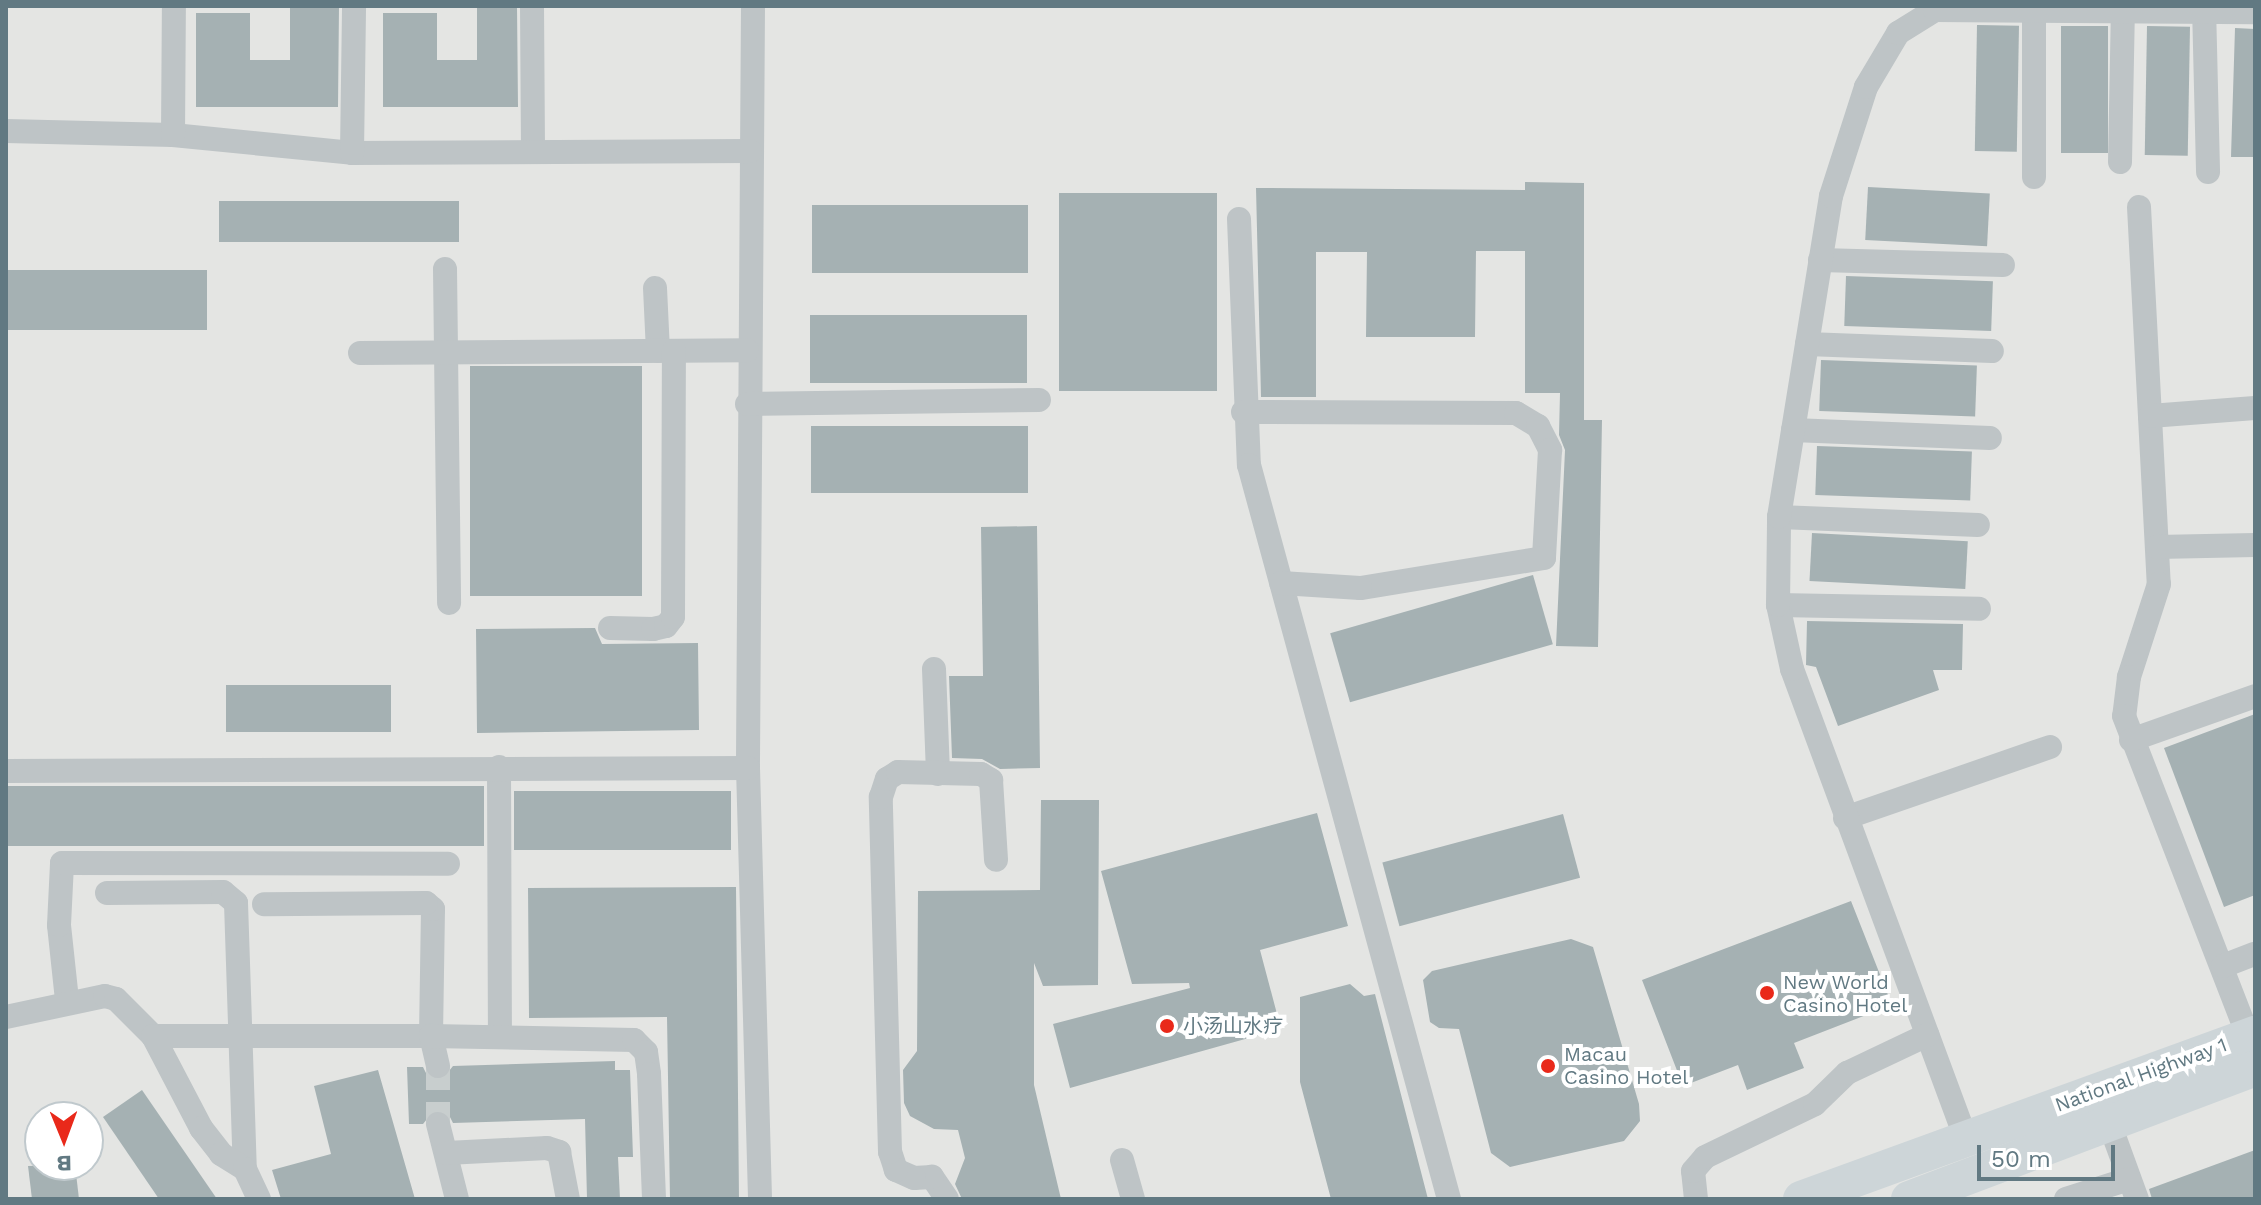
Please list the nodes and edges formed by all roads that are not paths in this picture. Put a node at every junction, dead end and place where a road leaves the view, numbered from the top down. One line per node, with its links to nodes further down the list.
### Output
1 (174, 6): 11 (street)
2 (354, 6): 14 (street)
3 (532, 6): 12 (street)
4 (753, 6): 13 (street)
5 (1933, 8): 7 (street); 20 (street)
6 (2204, 9): 8 (street); 9 (street); 16 (street)
7 (2034, 11): 8 (street); 17 (street)
8 (2123, 11): 15 (street)
9 (2255, 12)
10 (6, 131): 11 (street)
11 (173, 135): 14 (street)
12 (533, 151): 13 (street); 14 (street)
13 (750, 151): 25 (street)
14 (352, 153)
15 (2120, 162)
16 (2208, 172)
17 (2034, 177)
18 (2139, 207): 34 (street)
19 (1239, 219): 33 (street)
20 (1820, 260): 21 (street); 24 (street)
21 (2003, 265)
22 (445, 269): 28 (street)
23 (655, 288): 26 (street)
24 (1807, 344): 27 (street); 35 (street)
25 (747, 350): 26 (street); 31 (street)
26 (666, 351): 28 (street); 45 (street)
27 (1992, 351)
28 (447, 352): 29 (street); 42 (street)
29 (360, 353)
30 (1039, 400): 31 (street)
31 (747, 404): 51 (street)
32 (2255, 408): 34 (street)
33 (1243, 412): 41 (street); 41 (street)
34 (2150, 416): 40 (street)
35 (1793, 430): 36 (street); 37 (street)
36 (1990, 438)
37 (1779, 517): 38 (street); 43 (street)
38 (1978, 525)
39 (2255, 545): 40 (street)
40 (2157, 547): 48 (street)
41 (1281, 583): 86 (street)
42 (449, 603)
43 (1778, 605): 44 (street); 54 (street)
44 (1979, 609)
45 (610, 628)
46 (934, 669): 53 (street)
47 (2255, 696): 48 (street)
48 (2131, 740): 60 (street)
49 (2050, 747): 54 (street)
50 (499, 767): 51 (street); 52 (street); 67 (street)
51 (748, 768): 83 (street)
52 (6, 771)
53 (938, 774): 55 (street); 84 (street)
54 (1845, 818): 63 (street)
55 (996, 860)
56 (448, 864): 61 (street)
57 (107, 893): 65 (street)
58 (264, 904): 66 (street)
59 (2255, 954): 60 (street)
60 (2223, 966): 68 (street)
61 (67, 1000): 62 (street); 64 (street)
62 (6, 1017)
63 (1927, 1035): 72 (street); 87 (street)
64 (153, 1036): 65 (street); 75 (street)
65 (238, 1036): 66 (street); 75 (street)
66 (431, 1036): 67 (street); 69 (street)
67 (500, 1037): 82 (street)
68 (2253, 1048): 71 (highway, National Highway 1); 72 (highway, National Highway 1)
69 (438, 1066)
70 (438, 1124): 73 (street)
71 (2110, 1125): 76 (street); 77 (highway, National Highway 1)
72 (1966, 1139): 78 (highway, National Highway 1)
73 (447, 1153): 80 (street); 81 (street)
74 (1122, 1160): 85 (street)
75 (245, 1169): 79 (street)
76 (2133, 1189): 88 (street)
77 (1921, 1197)
78 (1807, 1198)
79 (259, 1199)
80 (457, 1199)
81 (568, 1199)
82 (654, 1199)
83 (760, 1199)
84 (947, 1199)
85 (1133, 1199)
86 (1449, 1199)
87 (1696, 1199)
88 (2066, 1199)

